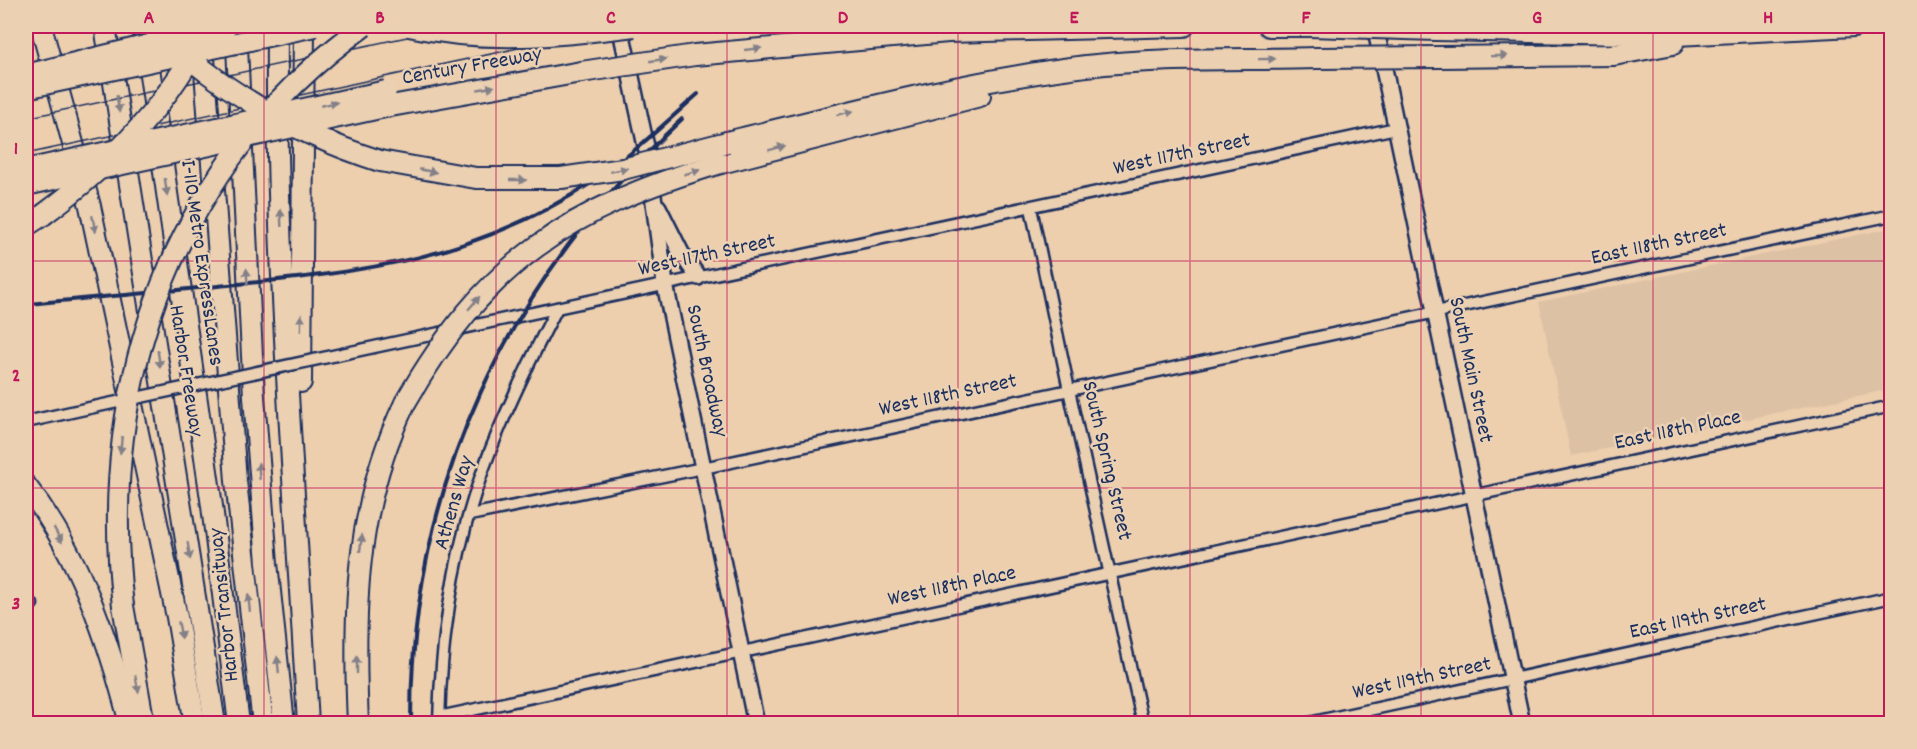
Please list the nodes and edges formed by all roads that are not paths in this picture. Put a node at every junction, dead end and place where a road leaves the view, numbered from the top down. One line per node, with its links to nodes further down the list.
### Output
1 (40, 26): 54 (highway, one-way to 54)
2 (105, 26): 55 (highway, Harbor Freeway, one-way to 55)
3 (143, 26): 44 (highway, I-110 Metro ExpressLanes, one-way to 44)
4 (153, 26): 22 (highway, one-way to 22, bridge)
5 (202, 26): 41 (highway, I-110 Metro ExpressLanes)
6 (208, 26): 32 (highway, bridge)
7 (227, 26): 23 (highway, bridge)
8 (236, 26): 58 (highway, one-way to 8)
9 (277, 26): 46 (highway, one-way to 9)
10 (304, 26): 46 (highway, one-way to 10)
11 (315, 26): 24 (highway, bridge)
12 (364, 26): 53 (highway, one-way to 53, bridge)
13 (409, 26): 15 (highway, bridge)
14 (620, 26): 29 (main road, South Broadway)
15 (634, 26)
16 (1184, 26): 25 (highway, Century Freeway, one-way to 16, bridge)
17 (1269, 26): 18 (highway)
18 (1306, 26): 21 (highway, bridge)
19 (1375, 26): 26 (main road, South Main Street)
20 (1854, 26): 21 (highway)
21 (1723, 34): 22 (highway, one-way to 21, bridge)
22 (1216, 60): 60 (highway, one-way to 22, bridge)
23 (26, 75)
24 (26, 88)
25 (385, 99): 27 (highway, one-way to 25, bridge); 28 (highway, Century Freeway, bridge)
26 (1396, 128): 30 (street, West 117th Street); 36 (main road, South Main Street)
27 (26, 170)
28 (26, 184)
29 (653, 199): 33 (main road); 34 (main road, South Broadway)
30 (1031, 208): 33 (street, West 117th Street); 37 (street, South Spring Street)
31 (1892, 215): 36 (street, East 118th Street)
32 (26, 226)
33 (698, 277): 34 (street, West 117th Street)
34 (665, 284): 35 (street, West 117th Street); 40 (main road, South Broadway)
35 (557, 308): 39 (street, West 117th Street, bridge); 45 (street, Athens Way)
36 (1434, 312): 37 (street, West 118th Street); 43 (main road, South Main Street)
37 (1069, 390): 40 (street, West 118th Street); 47 (street, South Spring Street)
38 (1892, 406): 43 (street, East 118th Place)
39 (26, 422)
40 (703, 468): 45 (street, West 118th Street); 49 (main road, South Broadway)
41 (236, 482): 57 (highway, Harbor Transitway, one-way to 41)
42 (26, 486): 52 (highway, one-way to 52)
43 (1473, 495): 47 (street, West 118th Place); 50 (main road, South Main Street)
44 (212, 506): 56 (highway, Harbor Transitway)
45 (470, 515): 51 (street, Athens Way)
46 (299, 570): 59 (highway)
47 (1111, 572): 49 (street, West 118th Place); 62 (street, South Spring Street)
48 (1892, 597): 50 (street, East 119th Street)
49 (741, 652): 51 (street, West 118th Place); 61 (main road, South Broadway)
50 (1513, 679): 63 (street, West 119th Street); 64 (main road, South Main Street)
51 (439, 720)
52 (130, 723)
53 (144, 723)
54 (195, 723)
55 (215, 723)
56 (239, 723)
57 (263, 723)
58 (284, 723)
59 (308, 723)
60 (358, 723)
61 (756, 723)
62 (1143, 723)
63 (1304, 723)
64 (1522, 723)

